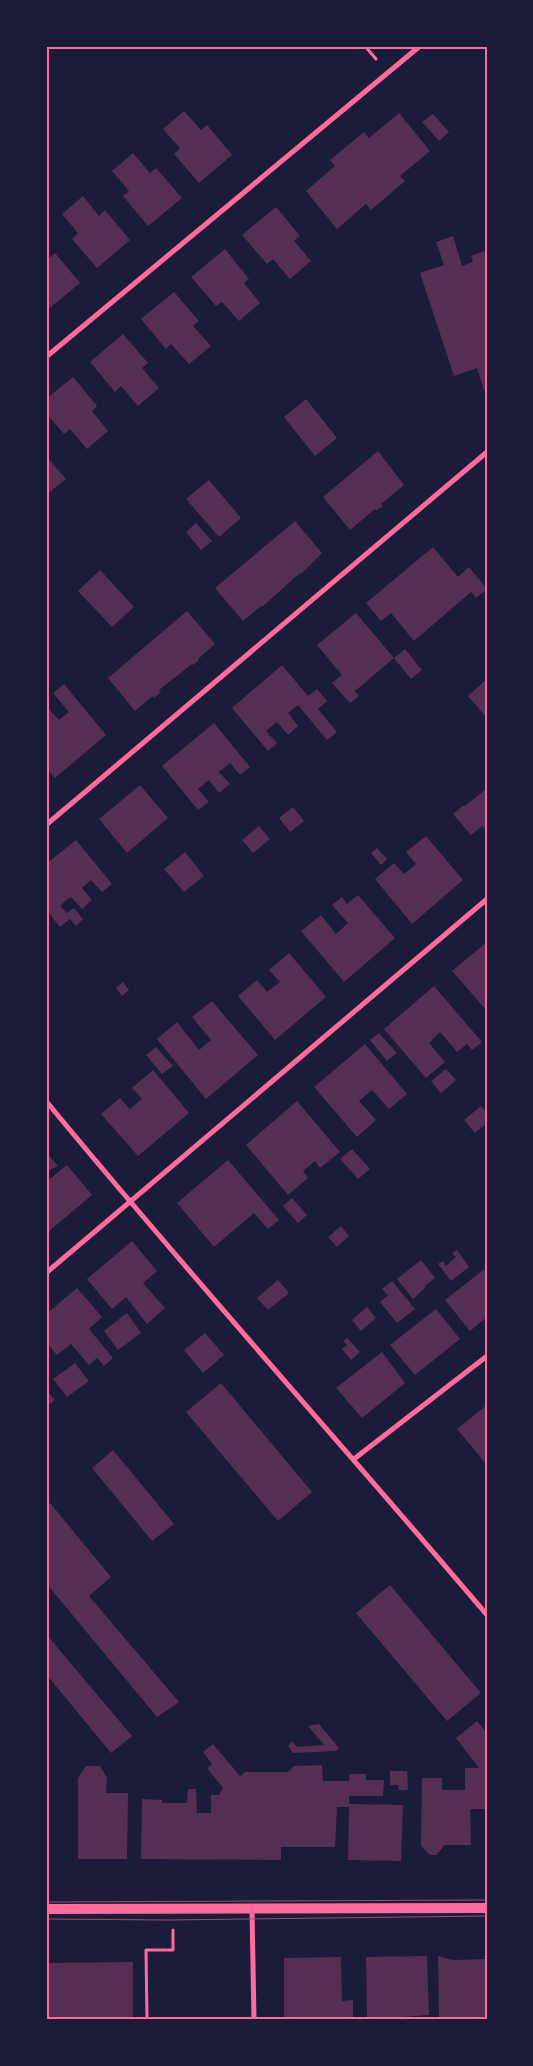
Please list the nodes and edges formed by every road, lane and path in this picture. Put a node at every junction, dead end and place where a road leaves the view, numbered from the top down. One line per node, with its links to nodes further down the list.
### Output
1 (420, 46): 2 (street)
2 (46, 357)
3 (487, 452): 4 (street)
4 (46, 825)
5 (487, 899): 7 (street)
6 (46, 1101): 7 (street)
7 (130, 1202): 8 (street); 10 (street)
8 (46, 1273)
9 (487, 1356): 10 (street)
10 (354, 1459): 11 (street)
11 (487, 1615)
12 (487, 1908): 15 (main road)
13 (46, 1909): 14 (main road)
14 (173, 1909): 15 (main road); 16 (path)
15 (252, 1909): 17 (street)
16 (147, 2020)
17 (254, 2020)

